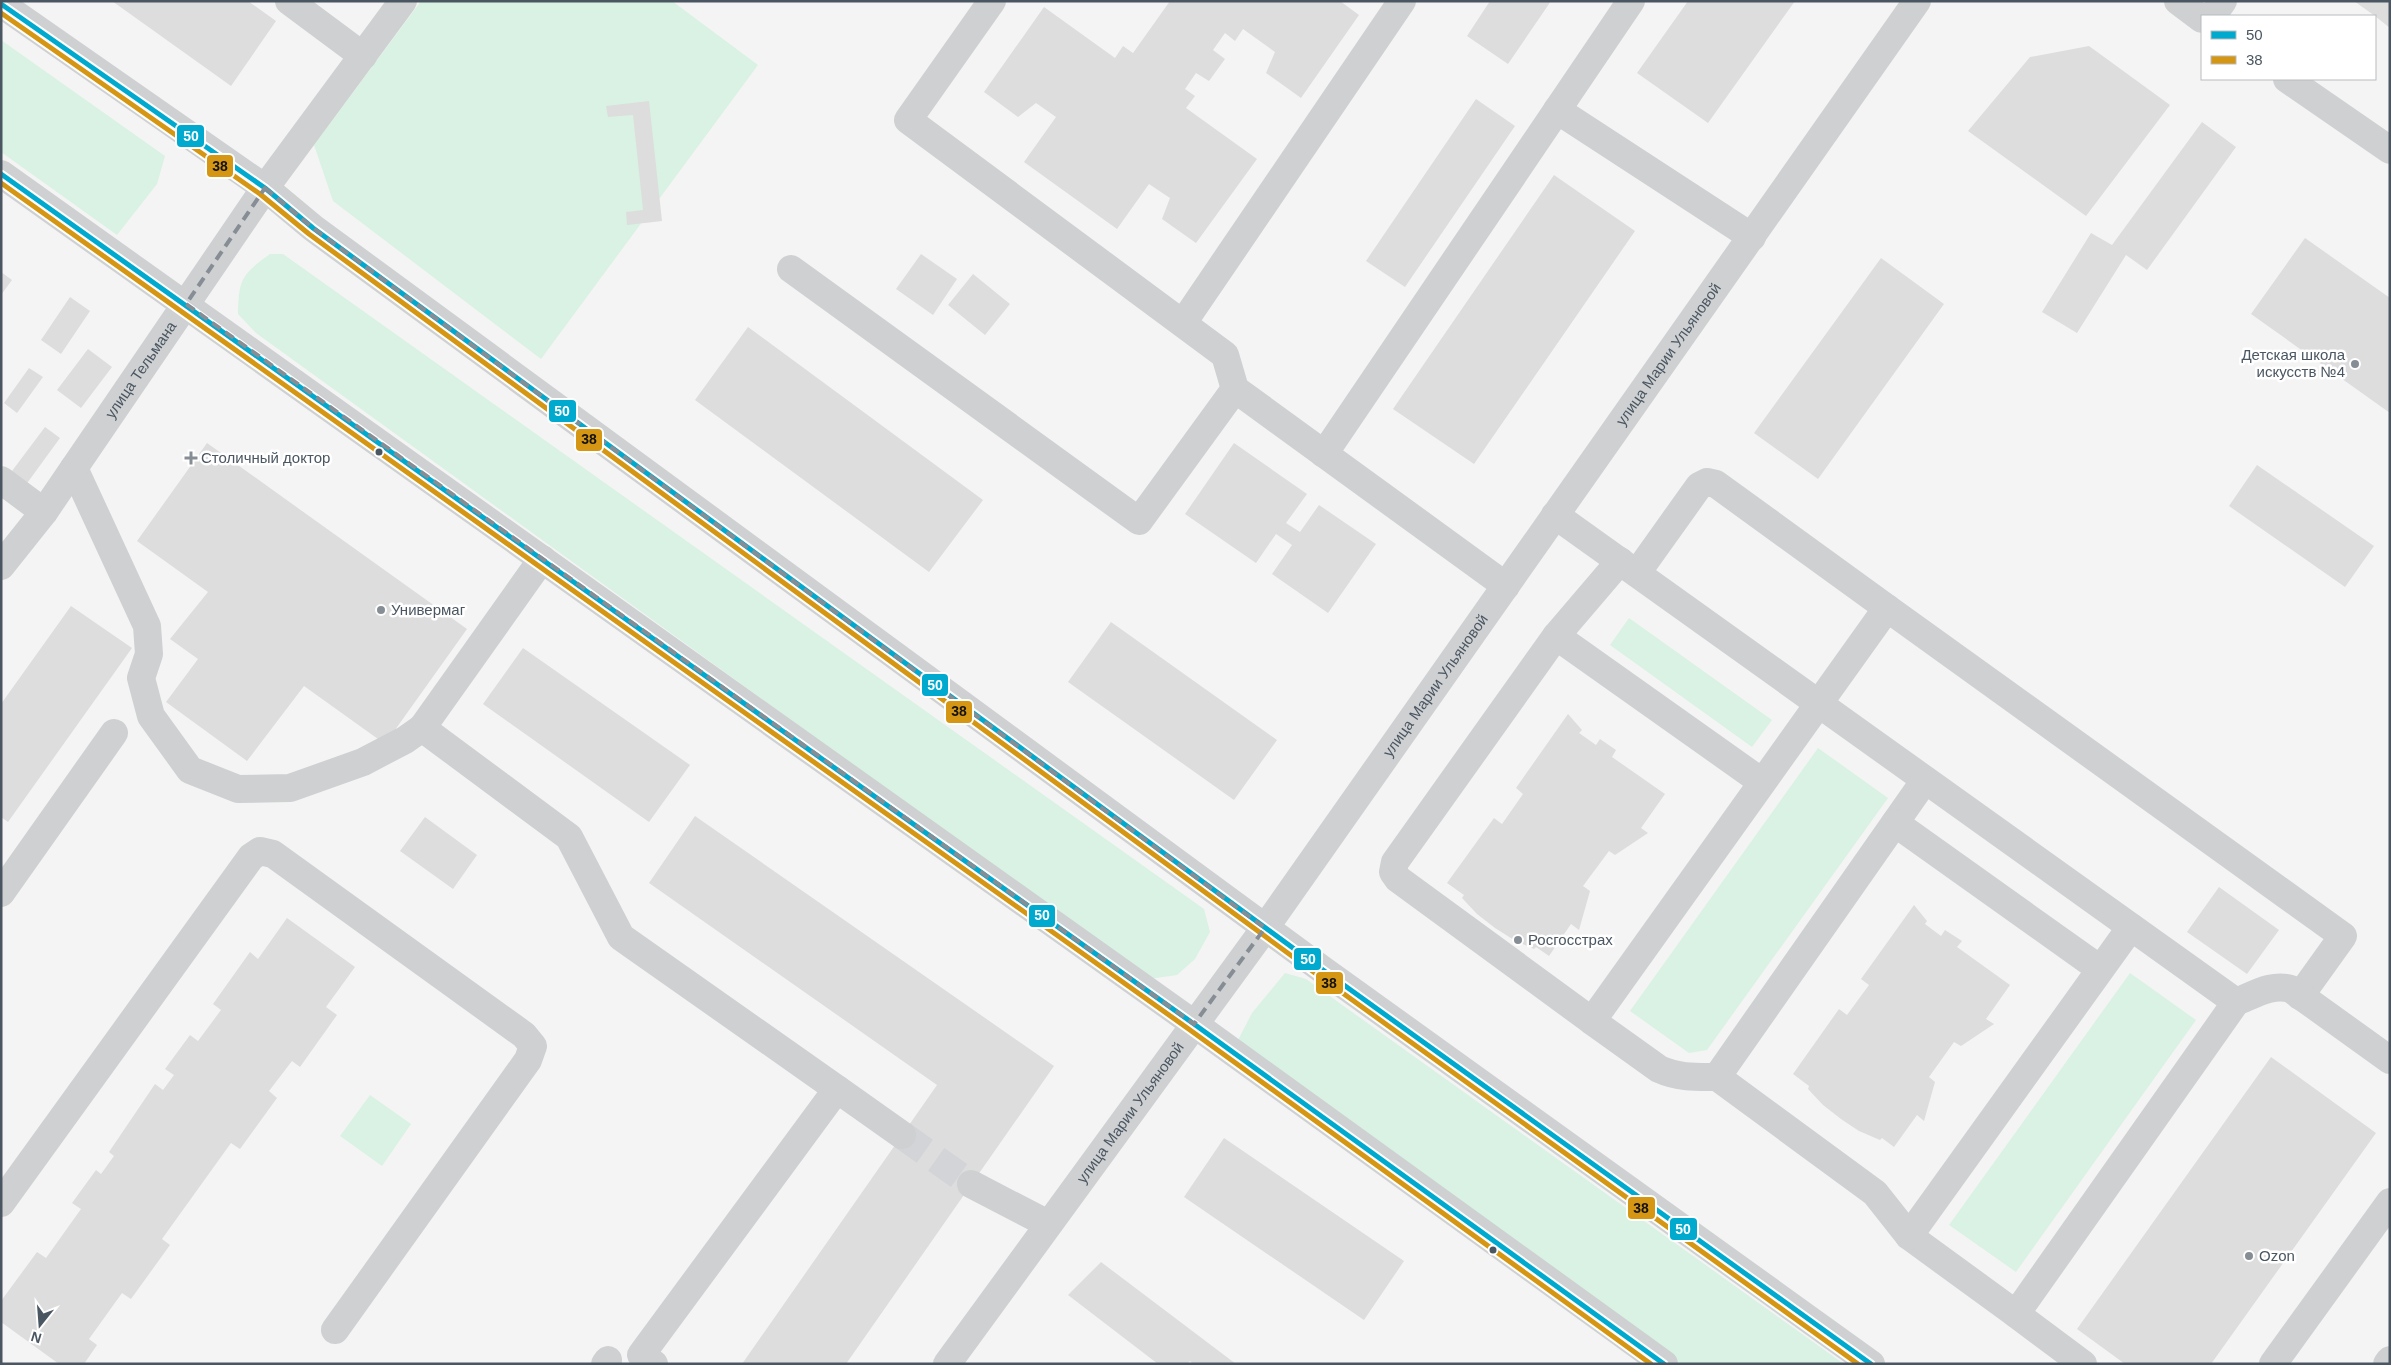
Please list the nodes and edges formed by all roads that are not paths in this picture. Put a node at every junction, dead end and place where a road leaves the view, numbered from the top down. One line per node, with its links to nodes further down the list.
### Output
1 (289, 1): 12 (street)
2 (403, 1): 12 (street, улица Тельмана)
3 (992, 1): 21 (street)
4 (1402, 1): 21 (street)
5 (1631, 1): 14 (street)
6 (1917, 1): 18 (street, улица Марии Ульяновой)
7 (2178, 1): 11 (street)
8 (2223, 1): 10 (street)
9 (1, 4): 17 (street)
10 (2213, 15)
11 (2201, 19)
12 (362, 56): 17 (street, улица Тельмана)
13 (2288, 80): 15 (street)
14 (1557, 110): 18 (street); 23 (street)
15 (2390, 150)
16 (1, 174): 20 (street)
17 (265, 188): 20 (street, улица Тельмана); 42 (street)
18 (1752, 237): 27 (street, улица Марии Ульяновой)
19 (792, 269): 22 (street)
20 (186, 304): 24 (street, улица Тельмана); 28 (street)
21 (1182, 323): 22 (street)
22 (1234, 389): 23 (street)
23 (1324, 454): 31 (street)
24 (74, 468): 26 (street, улица Тельмана); 35 (street)
25 (1, 480): 26 (street)
26 (44, 512): 29 (street, улица Тельмана)
27 (1556, 515): 30 (street); 31 (street, улица Марии Ульяновой)
28 (542, 558): 35 (street); 47 (street)
29 (1, 566)
30 (1629, 567): 32 (street); 33 (street); 34 (street)
31 (1506, 586): 42 (street, улица Марии Ульяновой)
32 (1887, 608): 34 (street); 44 (street)
33 (1556, 636): 38 (street); 46 (street)
34 (1818, 703): 37 (street); 38 (street)
35 (422, 728): 50 (street)
36 (114, 733): 40 (street)
37 (1925, 780): 39 (street); 41 (street)
38 (1762, 782): 46 (street)
39 (1895, 823): 43 (street); 49 (street)
40 (1, 893)
41 (2131, 927): 43 (street); 45 (street)
42 (1264, 928): 47 (street, улица Марии Ульяновой); 63 (street)
43 (2100, 969): 56 (street)
44 (2300, 996): 45 (street); 48 (street)
45 (2236, 1002): 57 (street)
46 (1592, 1021): 49 (street)
47 (1194, 1024): 55 (street, улица Марии Ульяновой); 62 (street)
48 (2390, 1060)
49 (1717, 1077): 56 (street)
50 (837, 1089): 51 (street); 60 (street)
51 (902, 1135)
52 (971, 1184): 55 (street)
53 (2390, 1202): 65 (street)
54 (1, 1203): 58 (street)
55 (1048, 1224): 61 (street, улица Марии Ульяновой)
56 (1909, 1236): 57 (street)
57 (2016, 1314): 64 (street)
58 (335, 1330)
59 (2390, 1360): 66 (street)
60 (654, 1364)
61 (947, 1364)
62 (1664, 1364)
63 (1871, 1364)
64 (2083, 1364)
65 (2273, 1364)
66 (2387, 1364)

